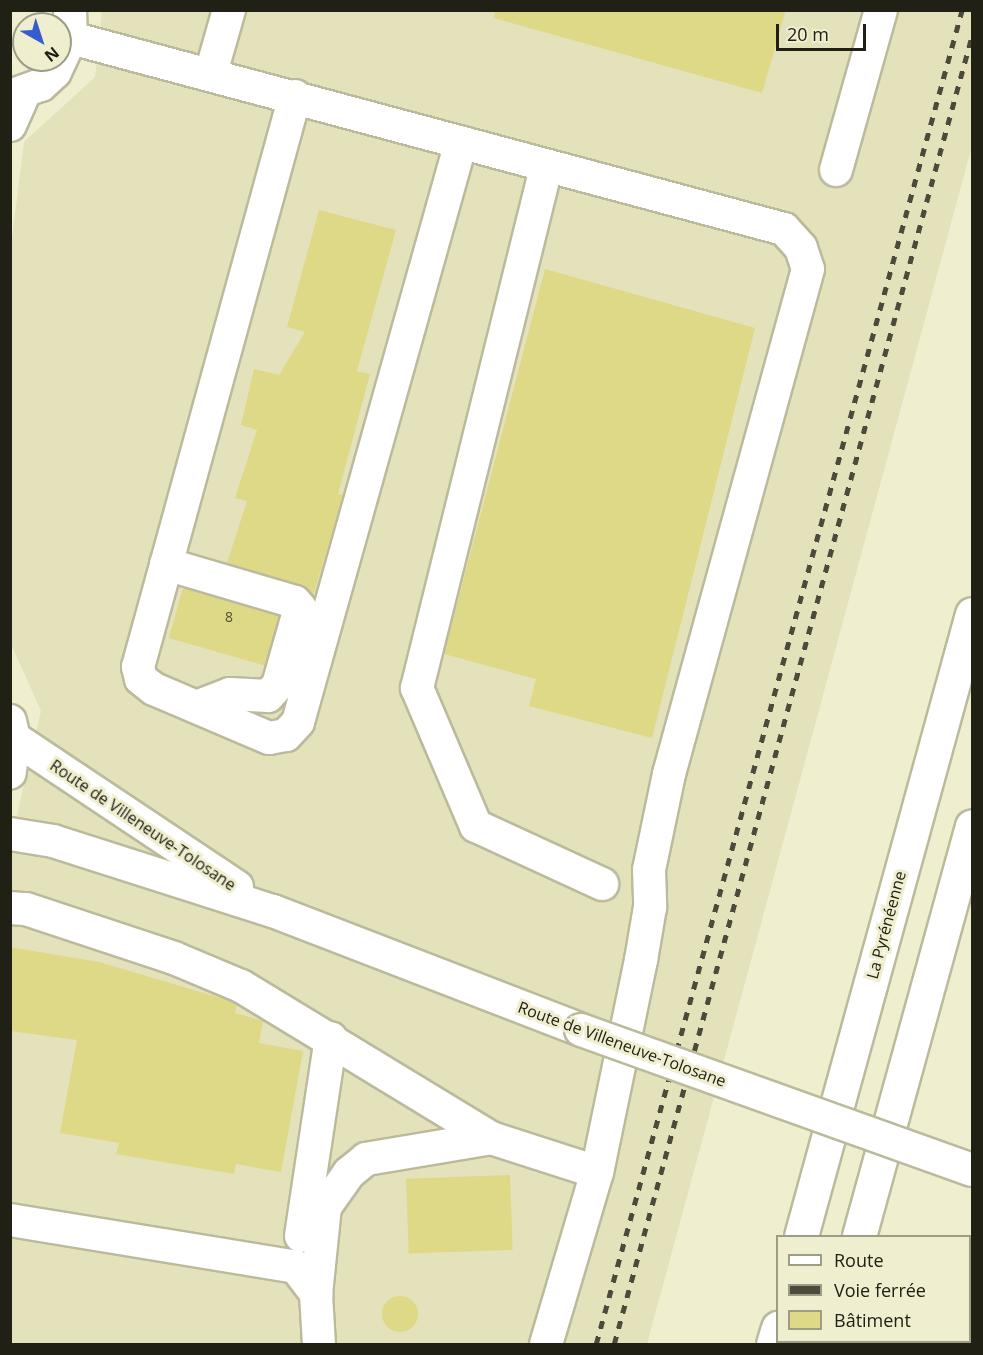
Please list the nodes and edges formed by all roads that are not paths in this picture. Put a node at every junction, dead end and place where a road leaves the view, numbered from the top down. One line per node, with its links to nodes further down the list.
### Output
1 (229, 10): 5 (street)
2 (881, 10): 11 (street)
3 (72, 25): 5 (street)
4 (55, 72): 6 (street)
5 (211, 73): 7 (street)
6 (17, 95): 8 (street)
7 (296, 96): 9 (street); 12 (street)
8 (10, 125)
9 (461, 142): 10 (street); 14 (street)
10 (546, 168): 19 (street); 25 (street)
11 (836, 170)
12 (166, 564): 14 (street); 14 (street)
13 (972, 614): 27 (highway, La Pyrénéenne)
14 (196, 707)
15 (12, 730): 16 (street); 21 (street, Route de Villeneuve-Tolosane)
16 (10, 773)
17 (972, 826): 28 (highway)
18 (10, 834): 21 (street, Route de Villeneuve-Tolosane)
19 (602, 884)
20 (10, 908): 22 (street)
21 (273, 911): 24 (street, Route de Villeneuve-Tolosane, bridge)
22 (331, 1038): 23 (street); 29 (street)
23 (491, 1138): 25 (street); 30 (street)
24 (972, 1170)
25 (597, 1172): 32 (street)
26 (15, 1220): 29 (street)
27 (801, 1235)
28 (859, 1235)
29 (296, 1267): 30 (street)
30 (316, 1294): 31 (street)
31 (319, 1344)
32 (546, 1344)

